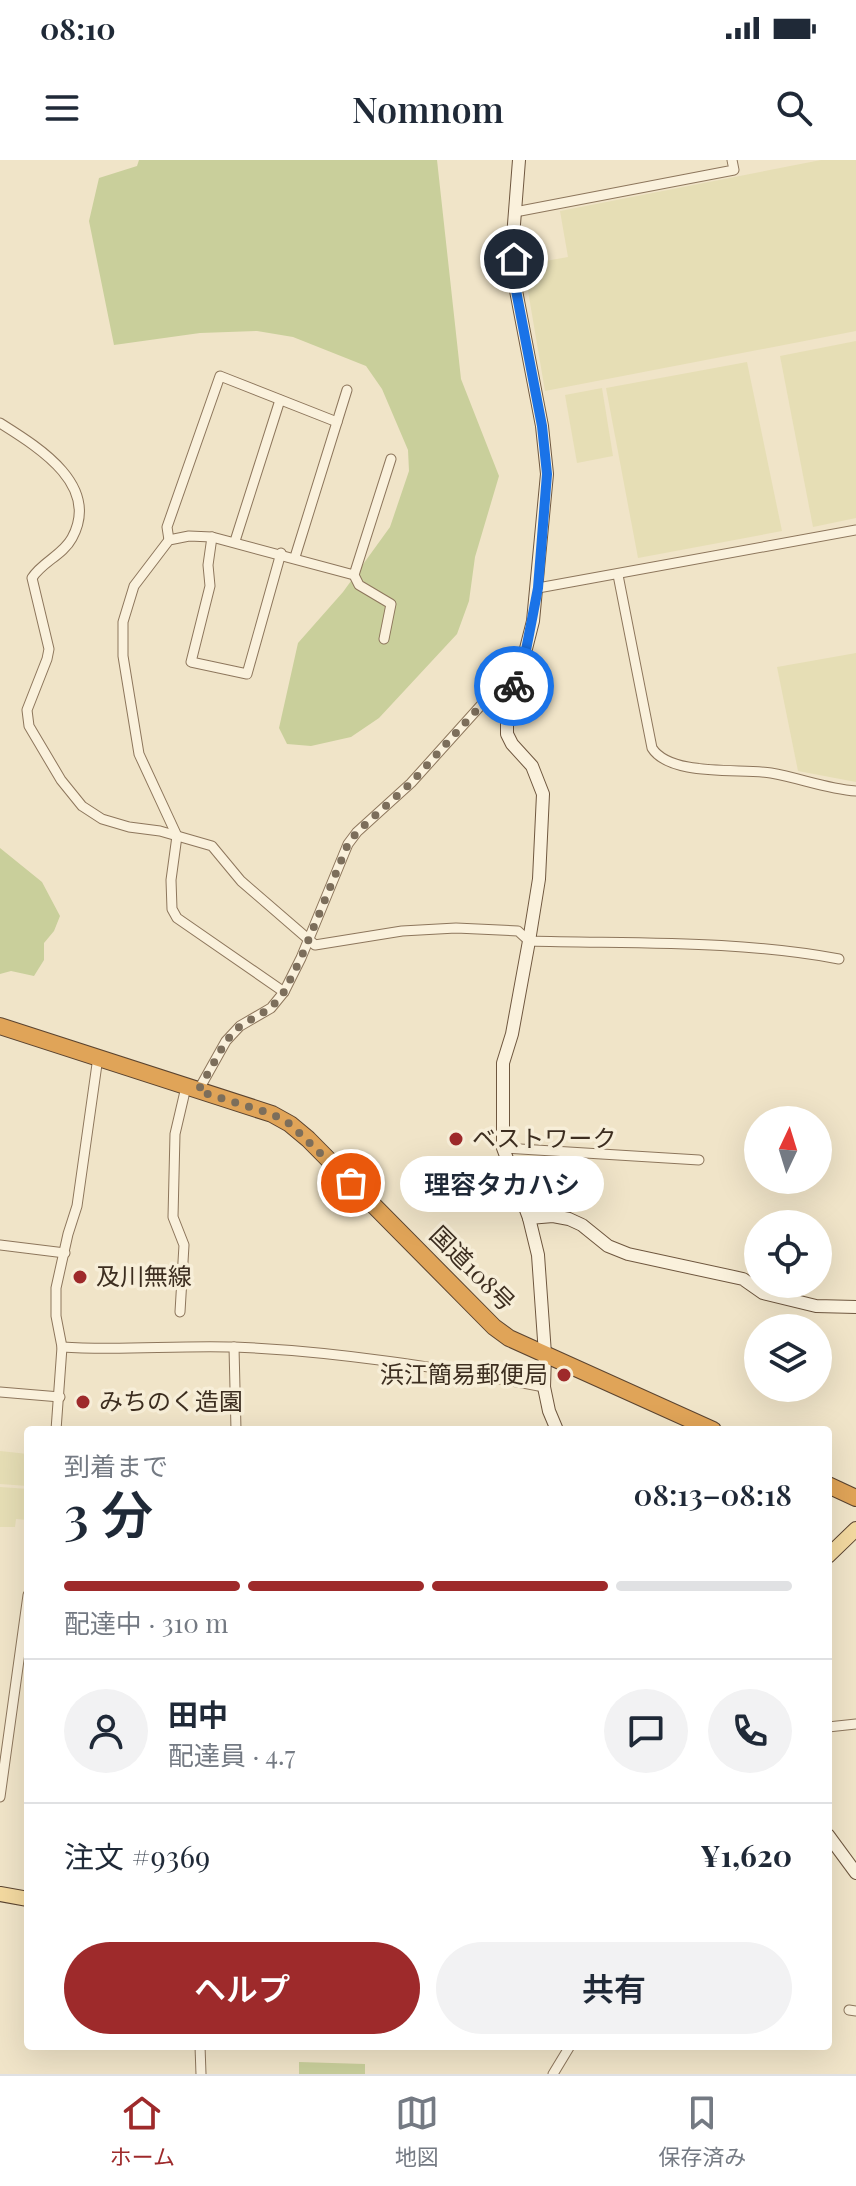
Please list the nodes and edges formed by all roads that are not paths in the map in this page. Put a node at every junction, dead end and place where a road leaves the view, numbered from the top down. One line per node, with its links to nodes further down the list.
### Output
1 (519, 160): 3 (street)
2 (732, 160): 3 (street)
3 (515, 212): 17 (street)
4 (347, 390): 6 (street)
5 (280, 400): 6 (street); 11 (street); 12 (street)
6 (337, 422): 14 (street)
7 (0, 423): 21 (street)
8 (391, 459): 15 (street)
9 (856, 530): 16 (street)
10 (212, 537): 11 (street); 12 (street); 13 (street)
11 (169, 540): 21 (street)
12 (235, 541): 13 (street)
13 (281, 553): 14 (street)
14 (295, 557): 15 (street)
15 (354, 575): 18 (street)
16 (618, 575): 17 (street); 20 (street)
17 (538, 588): 19 (street)
18 (384, 639)
19 (516, 685): 22 (street); 23 (street)
20 (856, 791)
21 (177, 836): 22 (street); 25 (street)
22 (308, 940): 23 (street); 25 (street)
23 (529, 941): 24 (street); 29 (street)
24 (839, 959)
25 (284, 992): 28 (street)
26 (0, 1026): 27 (highway, 国道108号)
27 (98, 1057): 28 (highway, 国道108号); 33 (street)
28 (192, 1089): 35 (street); 38 (highway, 国道108号)
29 (503, 1148): 30 (street); 31 (street)
30 (699, 1160)
31 (529, 1218): 34 (street); 38 (street)
32 (0, 1245): 33 (street)
33 (65, 1253): 36 (street)
34 (856, 1307)
35 (180, 1312)
36 (62, 1347): 37 (street); 41 (street)
37 (234, 1347): 39 (street); 43 (street)
38 (545, 1354): 39 (street); 45 (highway, 国道108号)
39 (544, 1387): 44 (street)
40 (0, 1392): 41 (street)
41 (60, 1397): 42 (street)
42 (56, 1426)
43 (236, 1426)
44 (555, 1426)
45 (704, 1426)
46 (832, 1487): 47 (highway)
47 (856, 1498)
48 (856, 1529): 49 (main road)
49 (832, 1552)
50 (24, 1624): 53 (street)
51 (856, 1724): 52 (street)
52 (832, 1727)
53 (0, 1797)
54 (832, 1840): 55 (street)
55 (856, 1873)
56 (0, 1894): 57 (main road)
57 (24, 1898)
58 (200, 2050): 60 (street)
59 (568, 2050): 61 (street)
60 (201, 2074)
61 (553, 2074)

